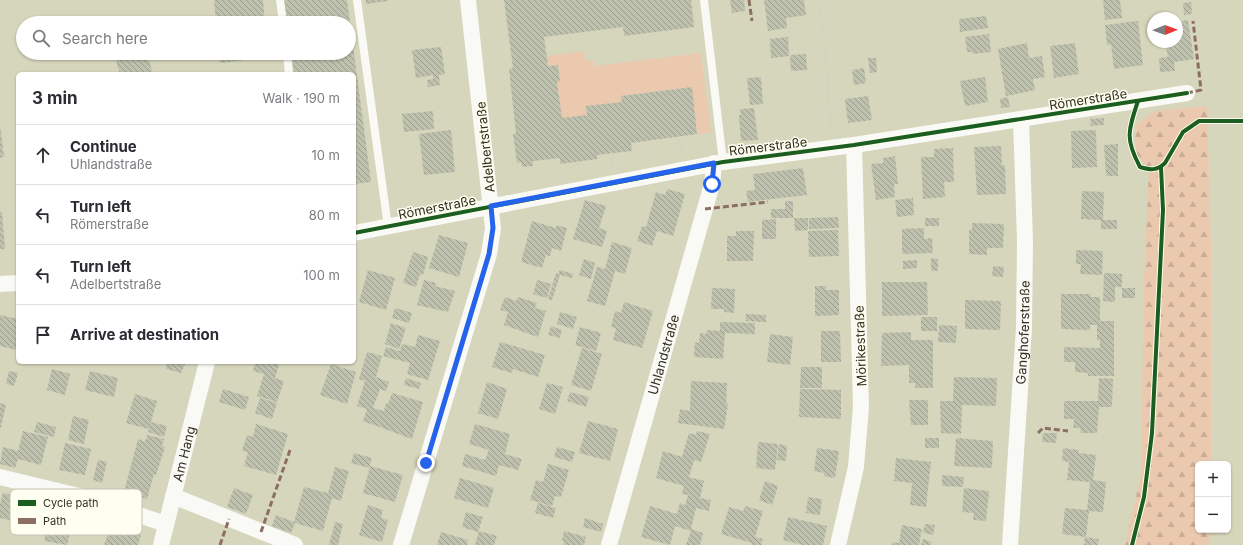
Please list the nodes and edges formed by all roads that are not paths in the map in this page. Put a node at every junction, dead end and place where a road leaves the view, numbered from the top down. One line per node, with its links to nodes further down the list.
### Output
1 (280, 0): 5 (lane)
2 (357, 0): 13 (lane)
3 (468, 0): 12 (street, Adelbertstraße)
4 (704, 0): 11 (lane)
5 (282, 16)
6 (287, 60): 7 (lane)
7 (289, 72)
8 (1187, 93): 9 (street, Römerstraße)
9 (1021, 119): 10 (street, Römerstraße); 28 (street, Ganghoferstraße)
10 (854, 145): 11 (street, Römerstraße); 27 (street, Mörikestraße)
11 (718, 162): 12 (street, Römerstraße); 26 (street, Uhlandstraße)
12 (491, 206): 13 (street, Römerstraße); 25 (street, Adelbertstraße)
13 (388, 226): 14 (street, Römerstraße)
14 (356, 233)
15 (0, 284): 16 (street)
16 (16, 284)
17 (207, 364): 20 (street, Am Hang)
18 (0, 477): 19 (street)
19 (50, 489)
20 (174, 496): 22 (street, Am Hang); 24 (street)
21 (142, 516): 22 (street)
22 (166, 524): 23 (street, Am Hang)
23 (161, 545)
24 (295, 545)
25 (401, 545)
26 (609, 545)
27 (838, 545)
28 (1010, 545)

